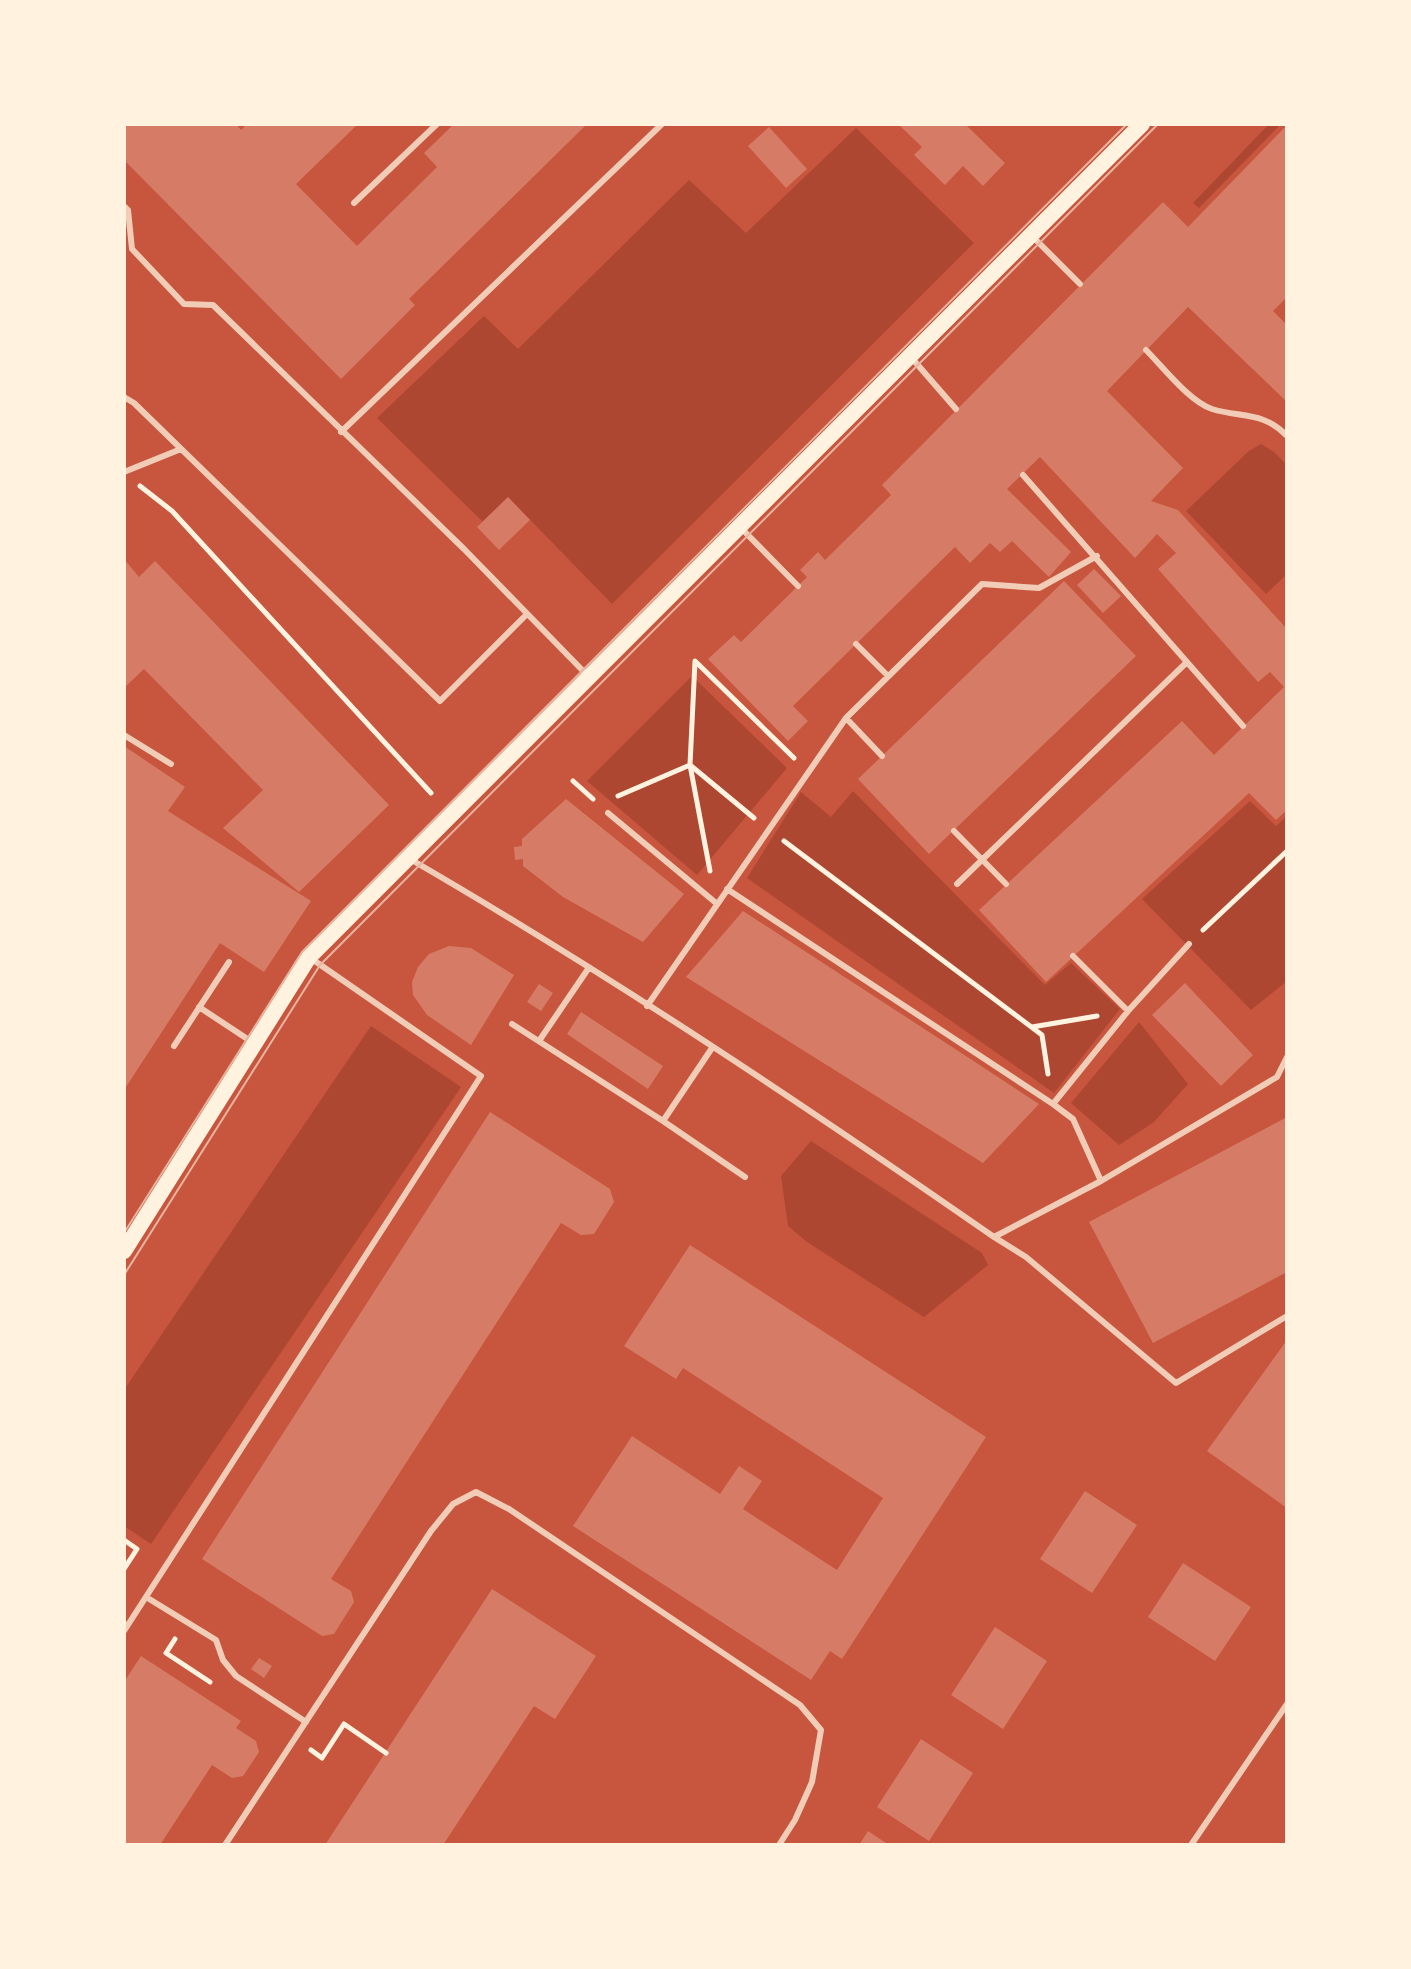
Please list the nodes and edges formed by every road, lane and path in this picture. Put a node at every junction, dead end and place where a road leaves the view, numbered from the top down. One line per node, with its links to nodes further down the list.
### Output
1 (437, 124): 4 (lane)
2 (662, 124): 12 (lane)
3 (1142, 124): 6 (main road)
4 (354, 203)
5 (124, 206): 12 (lane)
6 (1031, 235): 7 (lane); 9 (main road)
7 (1080, 284)
8 (1146, 350): 13 (lane)
9 (910, 356): 11 (lane); 18 (main road)
10 (124, 397): 14 (lane)
11 (956, 409)
12 (341, 432): 21 (lane)
13 (1287, 436)
14 (181, 449): 15 (lane); 21 (lane)
15 (124, 472)
16 (1023, 475): 19 (lane)
17 (136, 483): 33 (path)
18 (740, 527): 20 (lane); 25 (main road)
19 (1097, 556): 23 (lane); 24 (lane)
20 (798, 586)
21 (527, 614): 25 (lane)
22 (856, 644): 24 (lane)
23 (1187, 662): 27 (lane); 40 (lane)
24 (888, 676): 26 (lane)
25 (590, 678): 39 (main road)
26 (846, 718): 29 (lane); 32 (lane)
27 (1243, 726)
28 (124, 735): 30 (lane)
29 (882, 756)
30 (171, 764)
31 (690, 765): 32 (path); 34 (path); 36 (path); 44 (path)
32 (808, 772): 36 (lane)
33 (431, 793)
34 (612, 799)
35 (608, 813): 44 (lane)
36 (769, 829): 43 (lane); 54 (path)
37 (954, 831): 40 (lane)
38 (1287, 851): 45 (path)
39 (407, 857): 47 (main road); 49 (lane)
40 (982, 859): 41 (lane); 42 (lane)
41 (957, 884)
42 (1006, 884)
43 (727, 889): 44 (lane); 60 (lane)
44 (716, 903): 50 (lane)
45 (1189, 944): 52 (lane)
46 (1073, 956): 52 (lane)
47 (309, 957): 56 (main road); 69 (lane)
48 (229, 962): 51 (lane)
49 (588, 969): 50 (lane); 55 (lane)
50 (647, 1006): 58 (lane)
51 (199, 1007): 56 (lane); 57 (lane)
52 (1128, 1011): 54 (path); 60 (lane)
53 (512, 1024): 55 (lane)
54 (1031, 1028): 60 (path)
55 (539, 1041): 61 (lane)
56 (255, 1044): 65 (main road)
57 (174, 1046)
58 (712, 1048): 61 (lane); 64 (lane)
59 (1287, 1057): 63 (lane)
60 (1053, 1104): 63 (lane)
61 (663, 1121): 62 (lane)
62 (745, 1177)
63 (1101, 1181): 64 (lane)
64 (994, 1237): 66 (lane)
65 (124, 1251)
66 (1287, 1316)
67 (124, 1540): 68 (path)
68 (124, 1569)
69 (146, 1597): 70 (lane); 72 (lane)
70 (124, 1631)
71 (1287, 1704): 75 (lane)
72 (306, 1722): 73 (lane); 74 (lane)
73 (225, 1845)
74 (779, 1845)
75 (1191, 1845)

